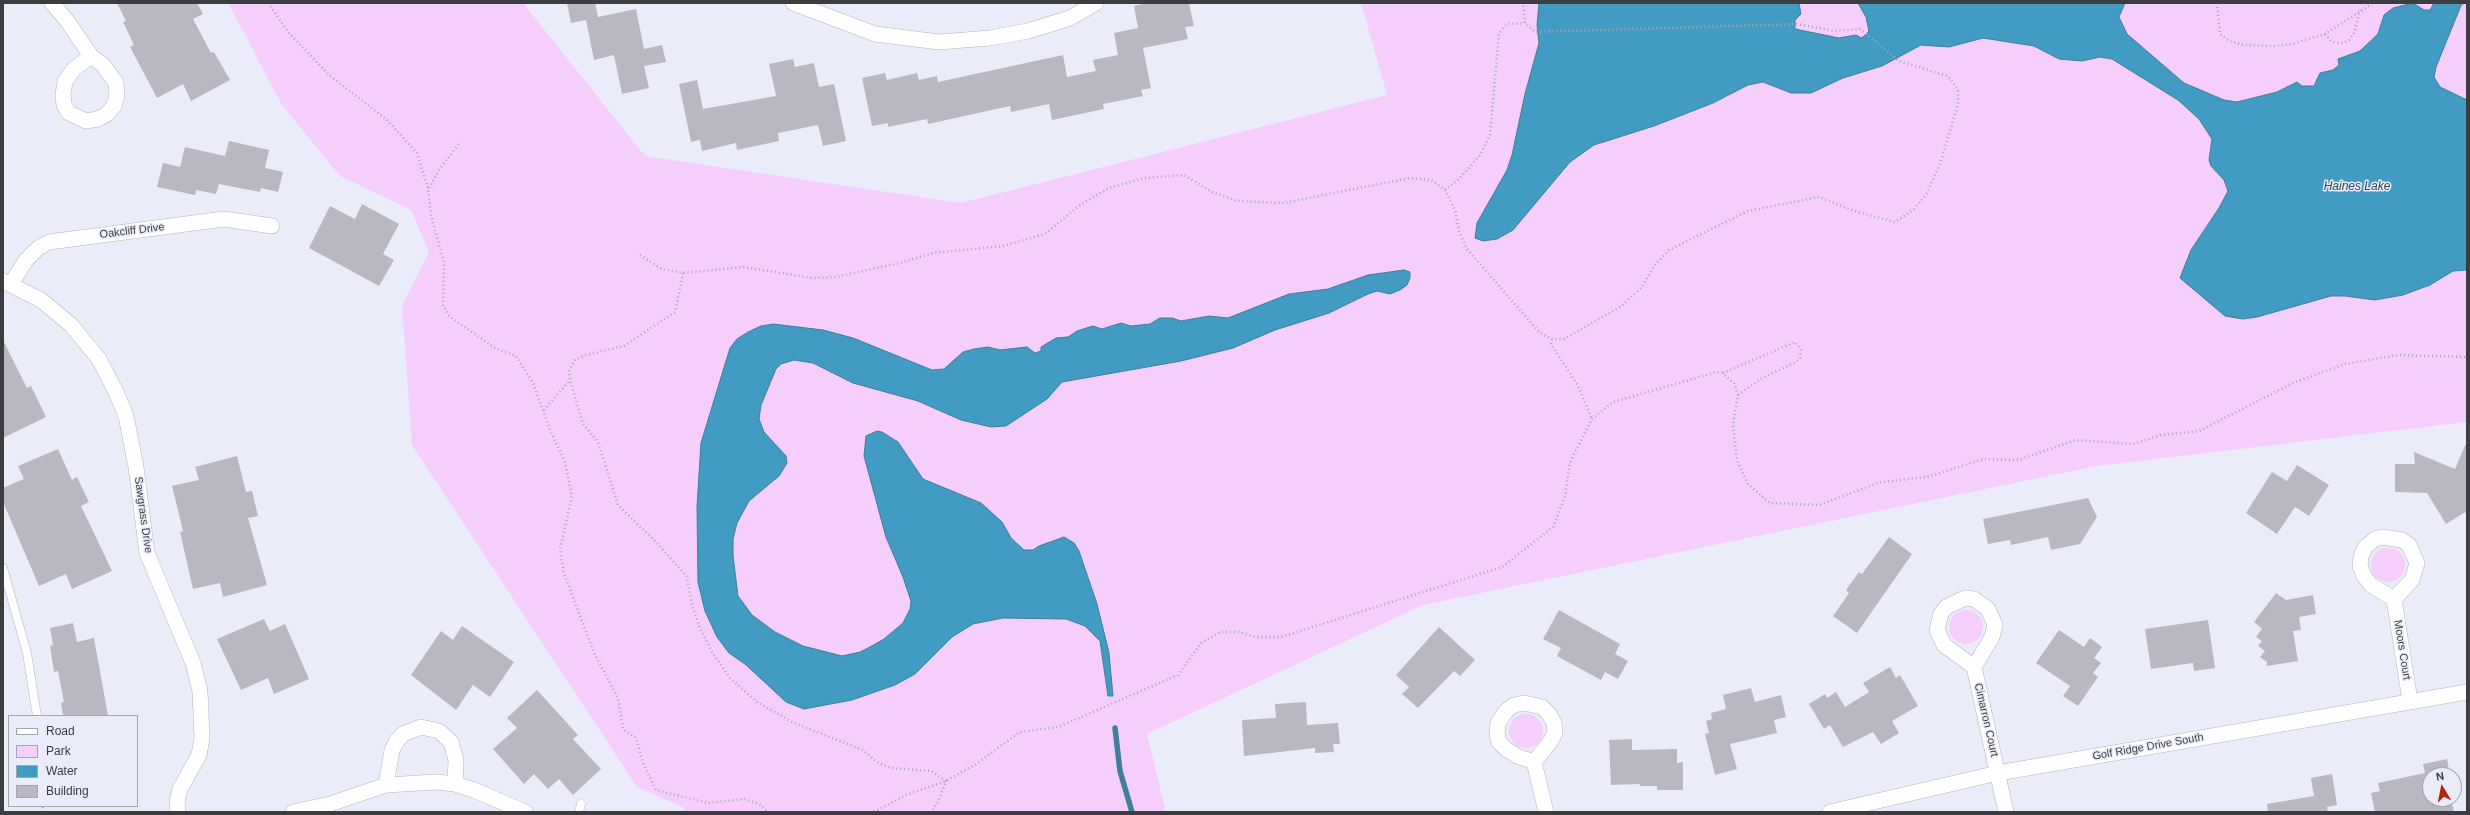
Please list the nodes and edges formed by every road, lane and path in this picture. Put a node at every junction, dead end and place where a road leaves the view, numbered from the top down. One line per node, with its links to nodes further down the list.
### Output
1 (52, 3): 13 (street)
2 (268, 3): 15 (path)
3 (792, 3): 4 (street)
4 (1096, 3)
5 (1523, 3): 11 (path)
6 (2217, 3): 12 (path)
7 (2373, 3): 10 (path)
8 (2459, 3): 9 (path)
9 (2467, 7)
10 (2360, 9): 12 (path); 12 (path)
11 (1525, 23): 16 (path); 21 (path)
12 (2325, 34)
13 (90, 56)
14 (460, 142): 15 (path)
15 (428, 188): 26 (path)
16 (1445, 190): 19 (path); 21 (path)
17 (272, 226): 20 (street, Oakcliff Drive)
18 (640, 255): 19 (path)
19 (683, 273): 24 (path)
20 (7, 282): 39 (street, Sawgrass Drive)
21 (1552, 339): 27 (path)
22 (2467, 357): 25 (path)
23 (1722, 373): 25 (path); 25 (path); 27 (path)
24 (570, 380): 26 (path); 36 (path)
25 (1738, 395)
26 (544, 410): 42 (path)
27 (1592, 419): 36 (path)
28 (3, 568): 33 (lane)
29 (2394, 598): 32 (street, Moors Court)
30 (1974, 667): 30 (street, Cimarron Court); 35 (street, Cimarron Court)
31 (2467, 692): 32 (street, Golf Ridge Drive South)
32 (2410, 701): 35 (street, Golf Ridge Drive South)
33 (37, 715)
34 (1534, 762): 45 (street)
35 (1998, 773): 46 (street, Golf Ridge Drive South); 47 (street, Cimarron Court)
36 (946, 781): 43 (path); 44 (path)
37 (455, 784): 38 (street); 38 (street); 41 (street)
38 (386, 785): 40 (street)
39 (178, 812)
40 (293, 812)
41 (525, 812)
42 (768, 812)
43 (875, 812)
44 (931, 812)
45 (1546, 812)
46 (1830, 812)
47 (2006, 812)

